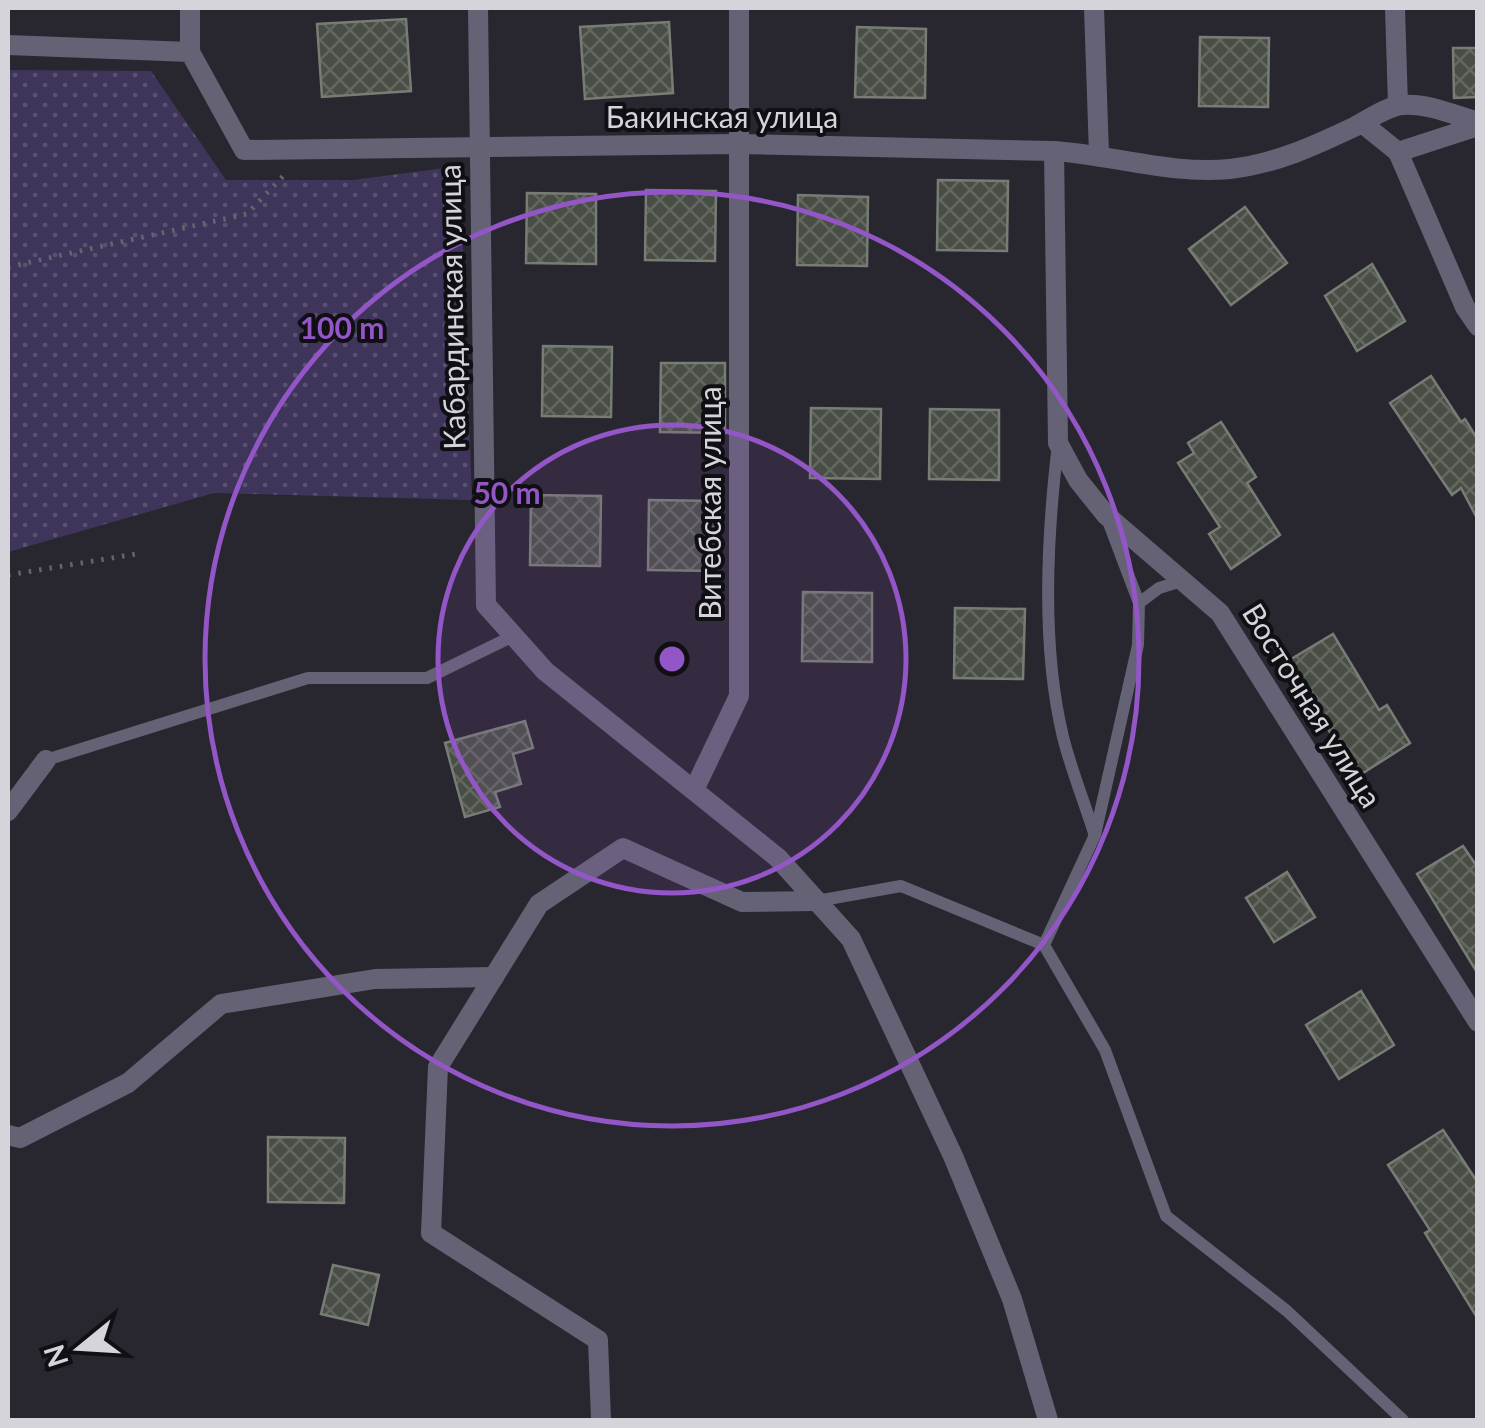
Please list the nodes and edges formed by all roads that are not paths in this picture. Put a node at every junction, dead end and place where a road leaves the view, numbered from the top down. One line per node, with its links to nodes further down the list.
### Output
1 (190, 8): 7 (street)
2 (478, 8): 12 (street, Кабардинская улица)
3 (740, 8): 11 (street, Витебская улица)
4 (1094, 8): 15 (street)
5 (1395, 8): 8 (street)
6 (8, 45): 7 (street)
7 (190, 52): 12 (street, Бакинская улица)
8 (1398, 105): 9 (street, Бакинская улица); 10 (street)
9 (1362, 123): 14 (street); 15 (street, Бакинская улица)
10 (1478, 124): 14 (street)
11 (738, 144): 12 (street, Бакинская улица); 13 (street, Бакинская улица); 23 (street, Витебская улица)
12 (478, 147): 21 (street, Кабардинская улица)
13 (1054, 151): 15 (street, Бакинская улица); 17 (street, Восточная улица)
14 (1398, 152): 16 (street)
15 (1099, 154)
16 (1478, 326)
17 (1058, 443): 18 (street, Восточная улица); 25 (lane)
18 (1106, 515): 19 (street, Восточная улица); 20 (lane)
19 (1186, 580): 20 (lane); 29 (street, Восточная улица)
20 (1139, 603): 25 (lane)
21 (513, 636): 22 (lane); 23 (street)
22 (46, 760): 24 (street)
23 (694, 790): 26 (street)
24 (8, 812)
25 (1095, 835): 27 (lane)
26 (817, 901): 27 (lane); 28 (street); 32 (street)
27 (1044, 945): 33 (lane)
28 (494, 977): 30 (street); 31 (street)
29 (1478, 1022)
30 (8, 1135)
31 (601, 1420)
32 (1048, 1420)
33 (1403, 1420)

